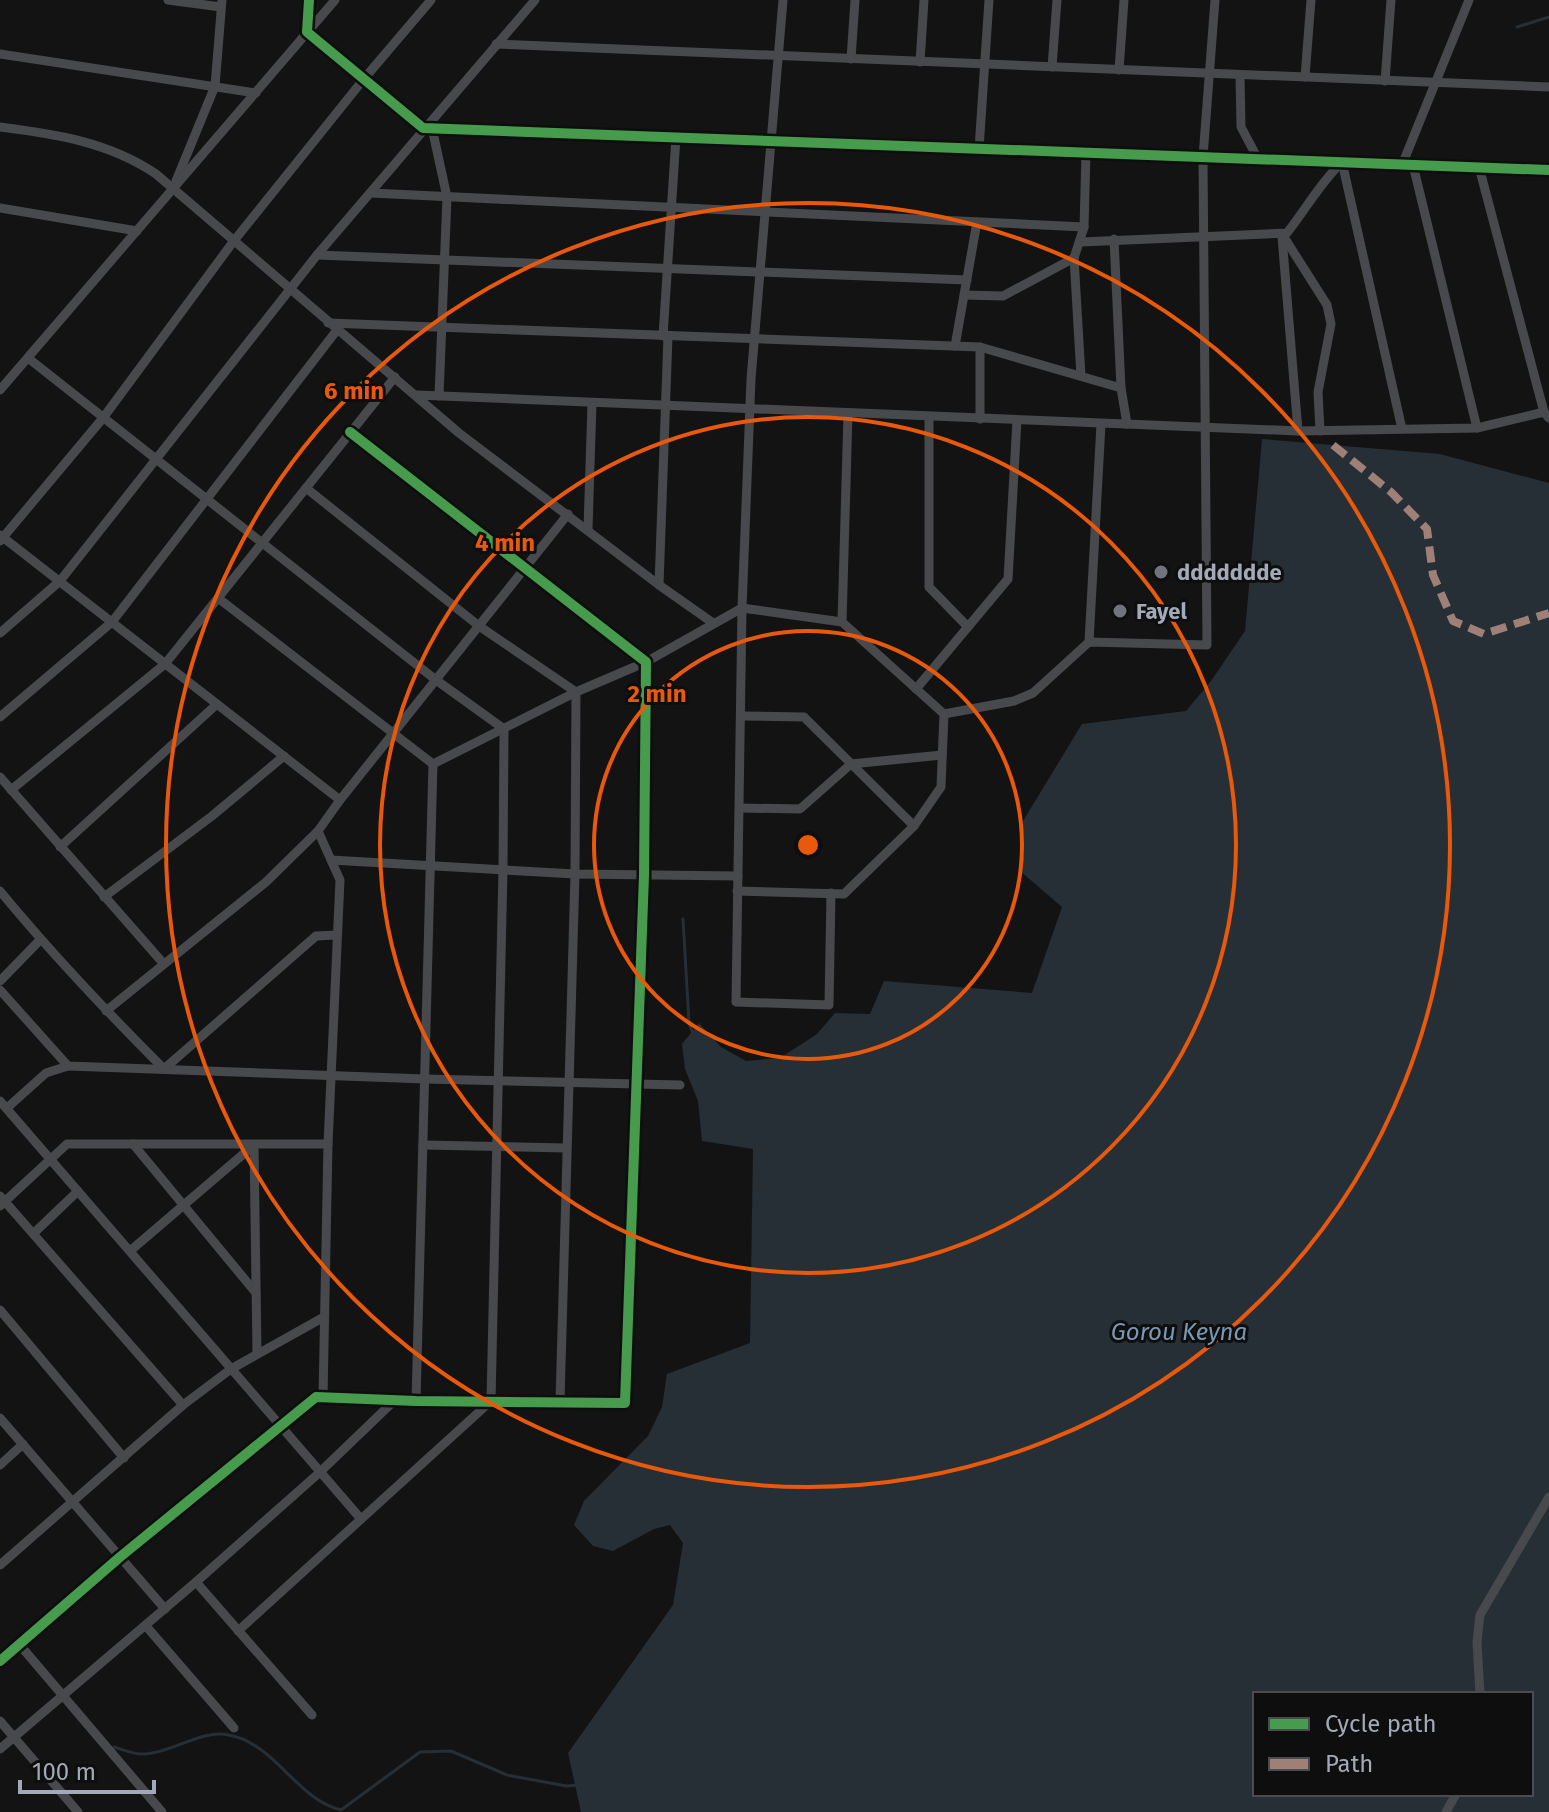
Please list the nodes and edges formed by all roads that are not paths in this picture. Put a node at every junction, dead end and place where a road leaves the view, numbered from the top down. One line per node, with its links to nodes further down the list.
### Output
1 (168, 0): 16 (street)
2 (309, 0): 17 (street)
3 (335, 0): 17 (street)
4 (431, 0): 29 (street)
5 (535, 0): 18 (street)
6 (783, 0): 20 (street)
7 (855, 0): 21 (street)
8 (924, 0): 22 (street)
9 (989, 0): 23 (street)
10 (1057, 0): 24 (street)
11 (1124, 0): 25 (street)
12 (1215, 0): 26 (street)
13 (1311, 0): 28 (street)
14 (1391, 0): 30 (street)
15 (1469, 0): 31 (street)
16 (221, 4): 32 (street)
17 (307, 32): 29 (street); 34 (street)
18 (496, 44): 20 (street); 36 (street)
19 (0, 54): 32 (street)
20 (778, 56): 21 (street); 38 (street)
21 (851, 59): 22 (street)
22 (920, 62): 23 (street)
23 (984, 64): 24 (street); 39 (street)
24 (1052, 67): 25 (street)
25 (1119, 70): 26 (street)
26 (1209, 73): 27 (street); 41 (street)
27 (1240, 75): 28 (street); 42 (street)
28 (1305, 77): 30 (street)
29 (363, 80): 36 (street); 60 (street)
30 (1385, 81): 31 (street)
31 (1437, 83): 33 (street); 44 (street)
32 (215, 86): 34 (street); 48 (street)
33 (1549, 87)
34 (256, 93): 48 (street)
35 (0, 127): 48 (street)
36 (428, 128): 37 (street); 49 (street); 50 (street)
37 (676, 137): 38 (street); 52 (street)
38 (771, 141): 39 (street); 53 (street)
39 (979, 149): 40 (street)
40 (1086, 153): 41 (street); 55 (street)
41 (1203, 157): 42 (street); 58 (street)
42 (1258, 159): 43 (street)
43 (1342, 162): 44 (street); 57 (street); 96 (street)
44 (1402, 165): 45 (street)
45 (1413, 165): 46 (street); 94 (street)
46 (1479, 167): 47 (street); 87 (street)
47 (1549, 171)
48 (173, 189): 56 (street); 60 (street)
49 (371, 193): 50 (street); 62 (street)
50 (447, 197): 52 (street); 64 (street)
51 (0, 208): 56 (street)
52 (671, 208): 53 (street); 65 (street)
53 (765, 212): 54 (street); 66 (street)
54 (977, 222): 55 (street); 67 (street)
55 (1084, 227): 61 (street)
56 (137, 231): 76 (street)
57 (1282, 234): 58 (street); 97 (street); 98 (street)
58 (1203, 237): 59 (street); 95 (street)
59 (1114, 239): 61 (street); 79 (street)
60 (233, 242): 68 (street); 89 (street)
61 (1081, 242): 63 (street)
62 (317, 255): 64 (street); 68 (street)
63 (1074, 258): 69 (street); 77 (street)
64 (444, 260): 65 (street); 71 (street)
65 (667, 269): 66 (street); 72 (street)
66 (760, 272): 67 (street); 73 (street)
67 (967, 280): 69 (street)
68 (290, 289): 70 (street); 100 (street)
69 (964, 295): 74 (street)
70 (332, 326): 71 (street); 78 (street); 102 (street)
71 (441, 327): 72 (street); 82 (street)
72 (665, 336): 73 (street); 84 (street)
73 (754, 339): 74 (street); 85 (street)
74 (955, 346): 75 (street)
75 (980, 347): 77 (street); 90 (street)
76 (28, 358): 80 (street); 89 (street)
77 (1081, 376): 79 (street)
78 (395, 377): 81 (street); 99 (street)
79 (1121, 388): 93 (street)
80 (0, 390)
81 (417, 395): 82 (street); 103 (street)
82 (439, 396): 83 (street)
83 (592, 403): 84 (street); 104 (street)
84 (666, 406): 85 (street); 109 (street)
85 (750, 410): 86 (street); 111 (street)
86 (848, 414): 88 (street); 113 (street)
87 (1547, 415): 94 (street)
88 (929, 417): 90 (street); 116 (street)
89 (103, 418): 100 (street); 105 (street)
90 (980, 419): 91 (street)
91 (1017, 420): 92 (street); 116 (street)
92 (1101, 424): 93 (street); 118 (street)
93 (1127, 424): 95 (street)
94 (1477, 428): 96 (street)
95 (1204, 429): 97 (street); 118 (street)
96 (1402, 429): 98 (street)
97 (1298, 431): 98 (street)
98 (1320, 431)
99 (350, 432): 101 (street); 107 (street)
100 (155, 459): 102 (street); 108 (street)
101 (306, 488): 106 (street); 115 (street)
102 (207, 501): 106 (street); 112 (street)
103 (568, 514): 104 (street); 107 (street)
104 (588, 529): 109 (street)
105 (1, 538): 108 (street)
106 (262, 543): 110 (street); 121 (street)
107 (526, 567): 115 (street); 119 (street)
108 (60, 581): 112 (street); 117 (street)
109 (659, 585): 114 (street)
110 (218, 598): 120 (street); 129 (street)
111 (742, 608): 113 (street); 114 (street); 126 (street)
112 (112, 622): 120 (street); 127 (street)
113 (842, 622): 122 (street)
114 (713, 623): 119 (street)
115 (479, 626): 121 (street); 123 (street)
116 (968, 627): 122 (street)
117 (0, 633)
118 (1089, 642): 125 (street)
119 (646, 662): 123 (street); 145 (street)
120 (165, 664): 124 (street); 135 (street)
121 (436, 680): 128 (street); 129 (street)
122 (916, 689): 125 (street)
123 (576, 692): 128 (street); 144 (street)
124 (217, 704): 131 (street); 140 (street)
125 (944, 714): 130 (street)
126 (742, 716): 133 (street); 137 (street)
127 (0, 717)
128 (504, 729): 132 (street); 143 (street)
129 (393, 733): 132 (street); 136 (street)
130 (942, 755): 133 (street); 138 (street)
131 (284, 756): 136 (street); 150 (street)
132 (433, 764): 142 (street)
133 (851, 764): 137 (street); 138 (street)
134 (0, 777): 135 (street)
135 (11, 790): 140 (street)
136 (340, 800): 139 (street)
137 (740, 808): 146 (street)
138 (914, 826): 149 (street)
139 (318, 831): 141 (street); 153 (street)
140 (60, 847): 150 (street)
141 (331, 860): 142 (street); 151 (street)
142 (431, 867): 143 (street); 160 (street)
143 (503, 870): 144 (street); 161 (street)
144 (575, 874): 145 (street); 162 (street)
145 (644, 875): 146 (street); 163 (street)
146 (738, 876): 148 (street)
147 (0, 891): 152 (street)
148 (737, 891): 149 (street); 149 (street)
149 (831, 893)
150 (104, 897): 153 (street)
151 (337, 935): 158 (street); 159 (street)
152 (40, 940): 154 (street); 156 (street)
153 (163, 963): 156 (street)
154 (0, 981)
155 (0, 990): 157 (street)
156 (106, 1011): 158 (street)
157 (68, 1066): 158 (street); 165 (street)
158 (164, 1069): 159 (street)
159 (331, 1075): 160 (street); 167 (street)
160 (425, 1079): 161 (street); 169 (street)
161 (498, 1081): 162 (street); 170 (street)
162 (568, 1083): 163 (street); 171 (street)
163 (636, 1084): 164 (street); 187 (street)
164 (680, 1085)
165 (3, 1104): 172 (street)
166 (133, 1144): 168 (street); 172 (street); 175 (street)
167 (328, 1144): 168 (street); 180 (street)
168 (254, 1145): 175 (street); 178 (street)
169 (423, 1145): 170 (street); 185 (street)
170 (497, 1147): 171 (street); 186 (street)
171 (566, 1148): 187 (street)
172 (51, 1160): 173 (street); 174 (street)
173 (78, 1191): 176 (street); 177 (street)
174 (2, 1201): 176 (street)
175 (182, 1206): 177 (street); 178 (street)
176 (34, 1233): 188 (street)
177 (130, 1251): 182 (street)
178 (256, 1293): 181 (street)
179 (0, 1310): 192 (street)
180 (324, 1317): 181 (street); 183 (street)
181 (257, 1353): 182 (street)
182 (231, 1369): 188 (street); 190 (street)
183 (323, 1397): 184 (street); 190 (street)
184 (396, 1399): 185 (street); 194 (street)
185 (416, 1401): 186 (street)
186 (491, 1401): 187 (street); 197 (street)
187 (560, 1401)
188 (183, 1405): 192 (street)
189 (0, 1418): 191 (street)
190 (280, 1426): 194 (street); 198 (street)
191 (23, 1444): 193 (street); 196 (street)
192 (124, 1458): 196 (street)
193 (0, 1465)
194 (319, 1473): 197 (street); 200 (street)
195 (1549, 1497): 206 (street)
196 (73, 1503): 198 (street); 199 (street)
197 (361, 1519): 203 (street)
198 (120, 1557): 201 (street); 204 (street)
199 (0, 1565)
200 (196, 1582): 201 (street); 203 (street)
201 (165, 1609): 202 (street)
202 (146, 1626): 207 (street); 210 (street)
203 (238, 1631): 208 (street)
204 (19, 1644): 205 (street); 207 (street)
205 (0, 1661)
206 (1480, 1692)
207 (63, 1696): 211 (street); 214 (street)
208 (312, 1715)
209 (0, 1721): 211 (street)
210 (234, 1728)
211 (15, 1738): 212 (street); 213 (street)
212 (0, 1749)
213 (78, 1812)
214 (162, 1812)

